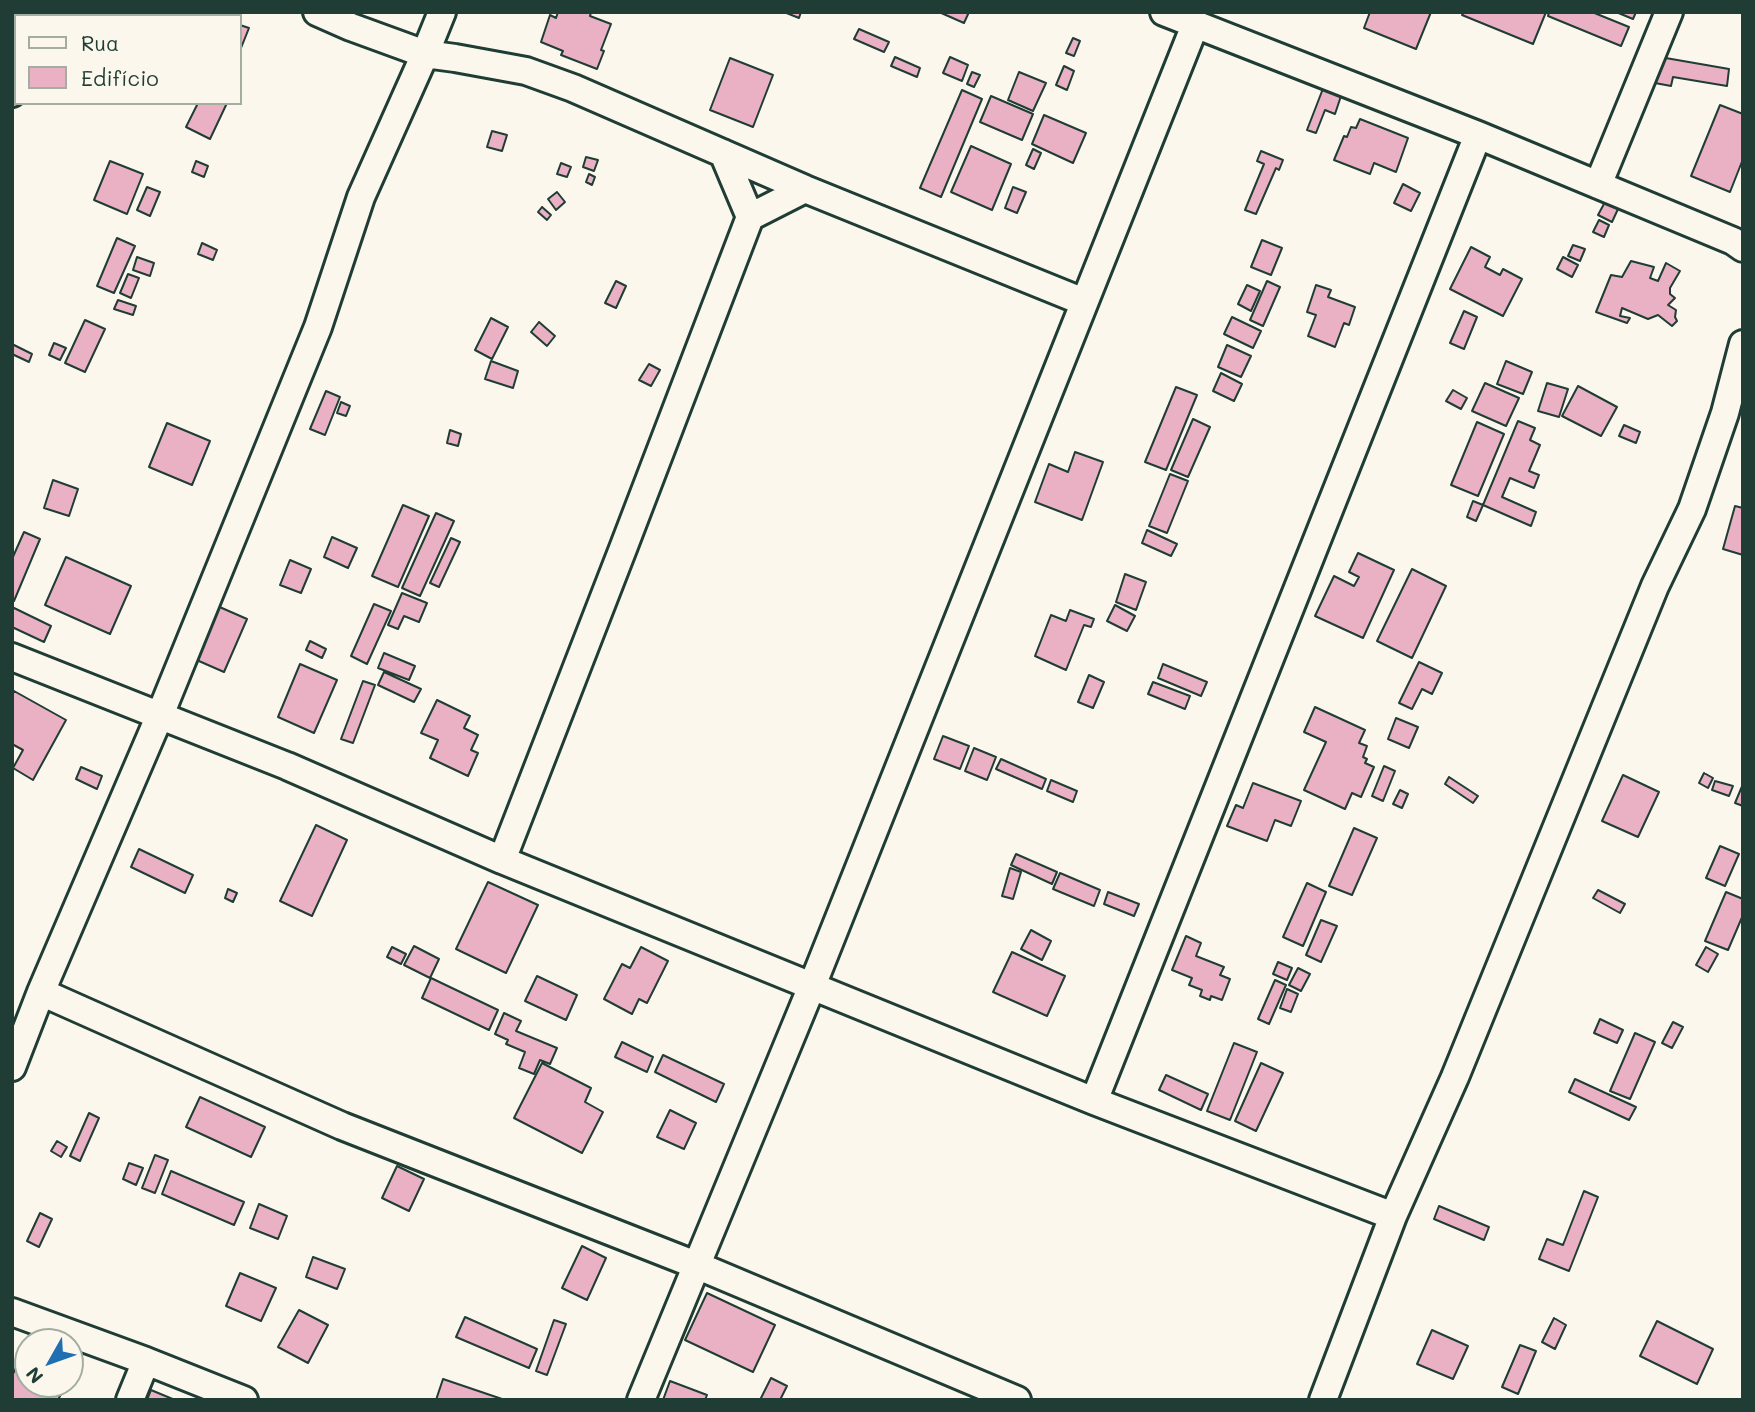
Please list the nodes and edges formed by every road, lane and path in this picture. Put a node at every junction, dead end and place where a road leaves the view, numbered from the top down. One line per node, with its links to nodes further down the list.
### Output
1 (317, 12): 6 (street)
2 (442, 12): 6 (street)
3 (1164, 12): 5 (street)
4 (1669, 12): 9 (street)
5 (1195, 25): 7 (street); 13 (street)
6 (425, 54): 8 (street); 17 (street)
7 (1478, 135): 9 (street); 22 (street)
8 (723, 153): 10 (street); 11 (street)
9 (1598, 185): 12 (street)
10 (805, 189): 11 (street); 13 (street)
11 (750, 217): 18 (street)
12 (1743, 248)
13 (1084, 302): 19 (street)
14 (1743, 344): 15 (street)
15 (1734, 414): 23 (street)
16 (12, 657): 17 (street)
17 (160, 715): 18 (street); 20 (street)
18 (502, 860): 19 (street)
19 (812, 986): 22 (street); 24 (street)
20 (41, 992): 21 (street); 24 (street)
21 (12, 1067)
22 (1094, 1101): 23 (street)
23 (1393, 1216): 31 (street)
24 (696, 1265): 29 (street); 30 (street)
25 (12, 1312): 26 (street)
26 (146, 1361): 27 (street); 28 (street)
27 (130, 1400)
28 (243, 1400)
29 (641, 1400)
30 (1017, 1400)
31 (1323, 1400)

